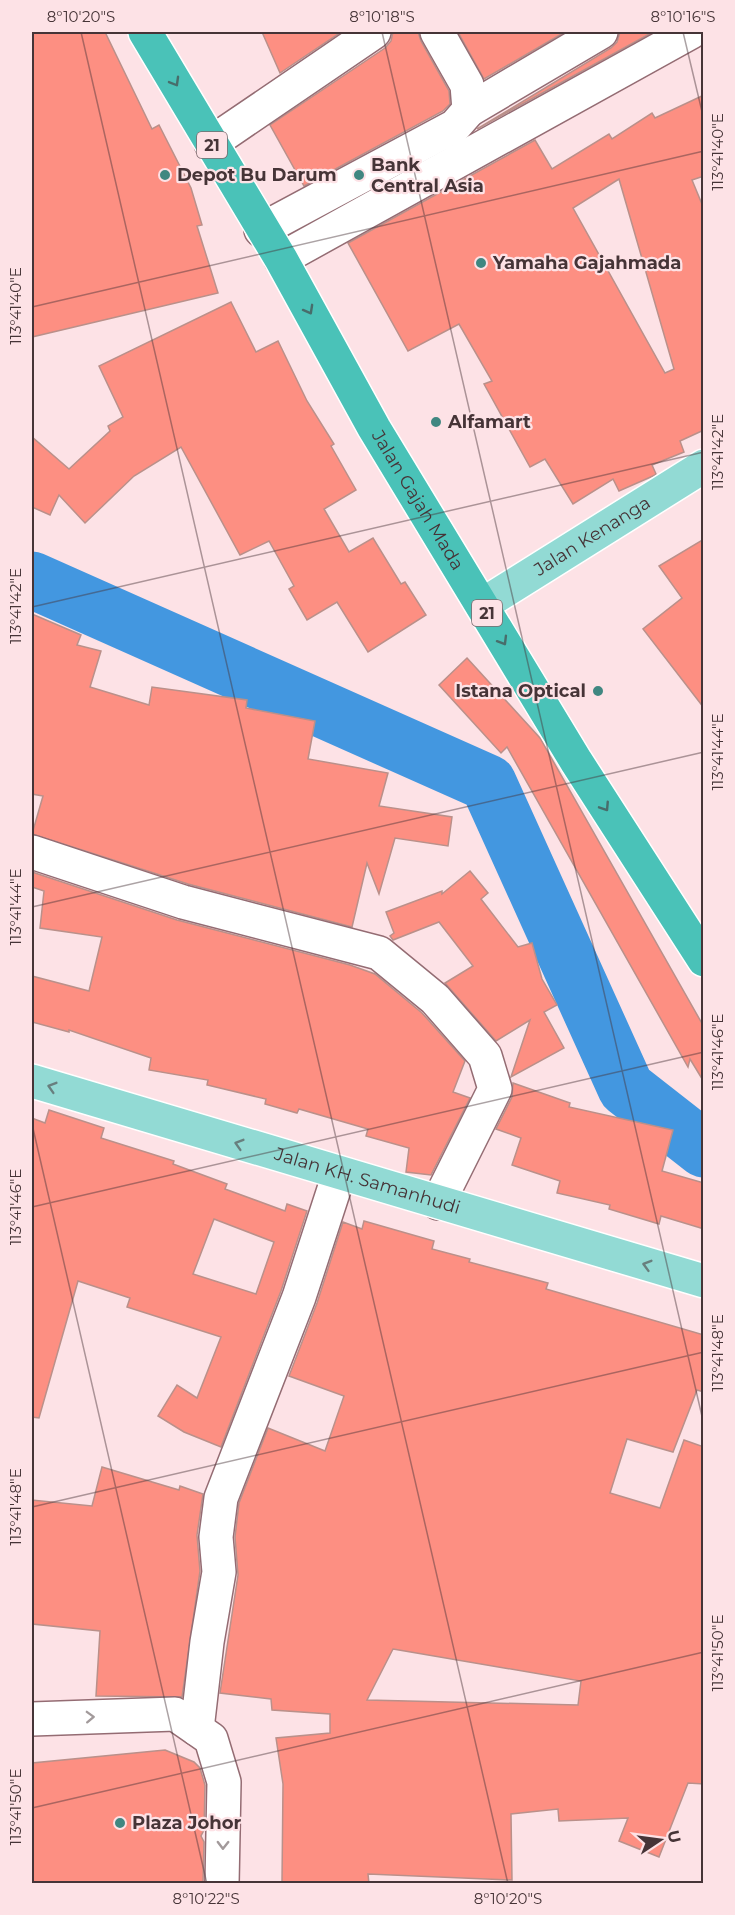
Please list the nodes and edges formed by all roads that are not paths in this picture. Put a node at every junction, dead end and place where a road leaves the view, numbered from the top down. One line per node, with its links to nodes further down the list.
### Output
1 (145, 32): 7 (highway, Jalan Gajah Mada / 21, one-way to 7)
2 (374, 32): 7 (street)
3 (437, 32): 6 (street)
4 (601, 32): 6 (street)
5 (691, 32): 9 (street)
6 (469, 110): 8 (street)
7 (211, 143): 8 (highway, Jalan Gajah Mada / 21)
8 (261, 230): 9 (highway, Jalan Gajah Mada / 21)
9 (280, 258): 11 (highway, Jalan Gajah Mada / 21, one-way to 11)
10 (704, 466): 11 (main road, Jalan Kenanga)
11 (482, 605): 13 (highway, Jalan Gajah Mada / 21, one-way to 13)
12 (32, 852): 16 (street)
13 (704, 960)
14 (32, 1081): 15 (main road, Jalan KH. Samanhudi, one-way to 14)
15 (339, 1174): 16 (main road, Jalan KH. Samanhudi); 19 (street)
16 (438, 1203): 17 (main road, Jalan KH. Samanhudi, one-way to 16)
17 (704, 1281)
18 (32, 1719): 19 (street, one-way to 19)
19 (197, 1729): 20 (street, one-way to 20)
20 (222, 1884)

